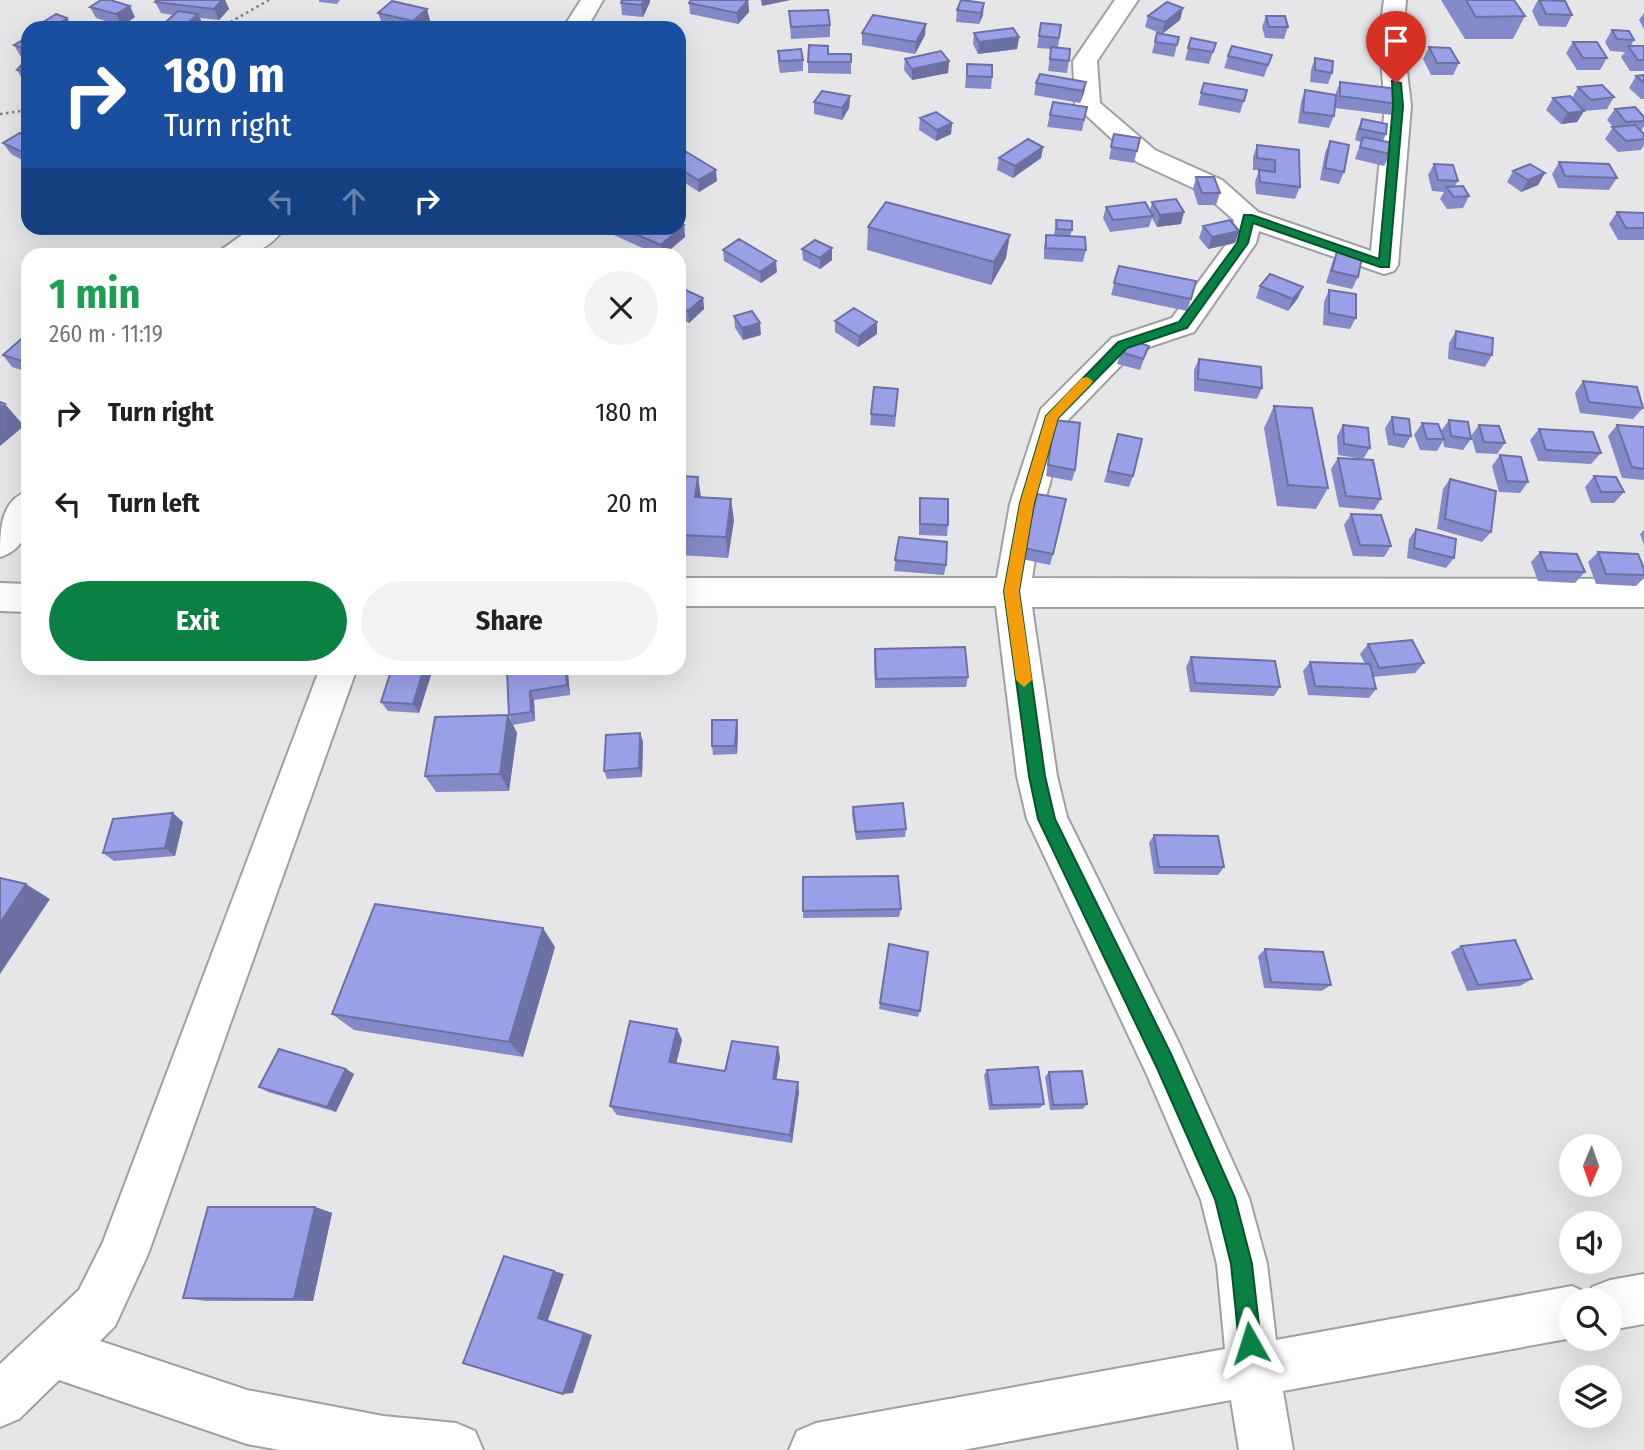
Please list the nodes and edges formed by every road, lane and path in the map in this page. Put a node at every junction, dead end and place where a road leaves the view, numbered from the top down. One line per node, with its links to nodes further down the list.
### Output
1 (269, 0): 5 (path)
2 (592, 0): 6 (street)
3 (1127, 0): 9 (street)
4 (1395, 0): 9 (street)
5 (232, 21)
6 (579, 21)
7 (21, 111): 8 (path)
8 (0, 114)
9 (1248, 218): 14 (street)
10 (260, 235): 11 (street)
11 (242, 248)
12 (21, 514): 13 (street)
13 (0, 544)
14 (1012, 591): 15 (street); 16 (street); 24 (street)
15 (686, 592)
16 (1644, 593)
17 (0, 597): 18 (street)
18 (21, 598)
19 (336, 675): 23 (street)
20 (1644, 1299): 21 (street)
21 (1622, 1303)
22 (1559, 1314): 24 (street)
23 (52, 1352): 25 (street); 26 (street)
24 (1253, 1370): 27 (street); 28 (street)
25 (0, 1400)
26 (456, 1450)
27 (807, 1450)
28 (1266, 1450)

